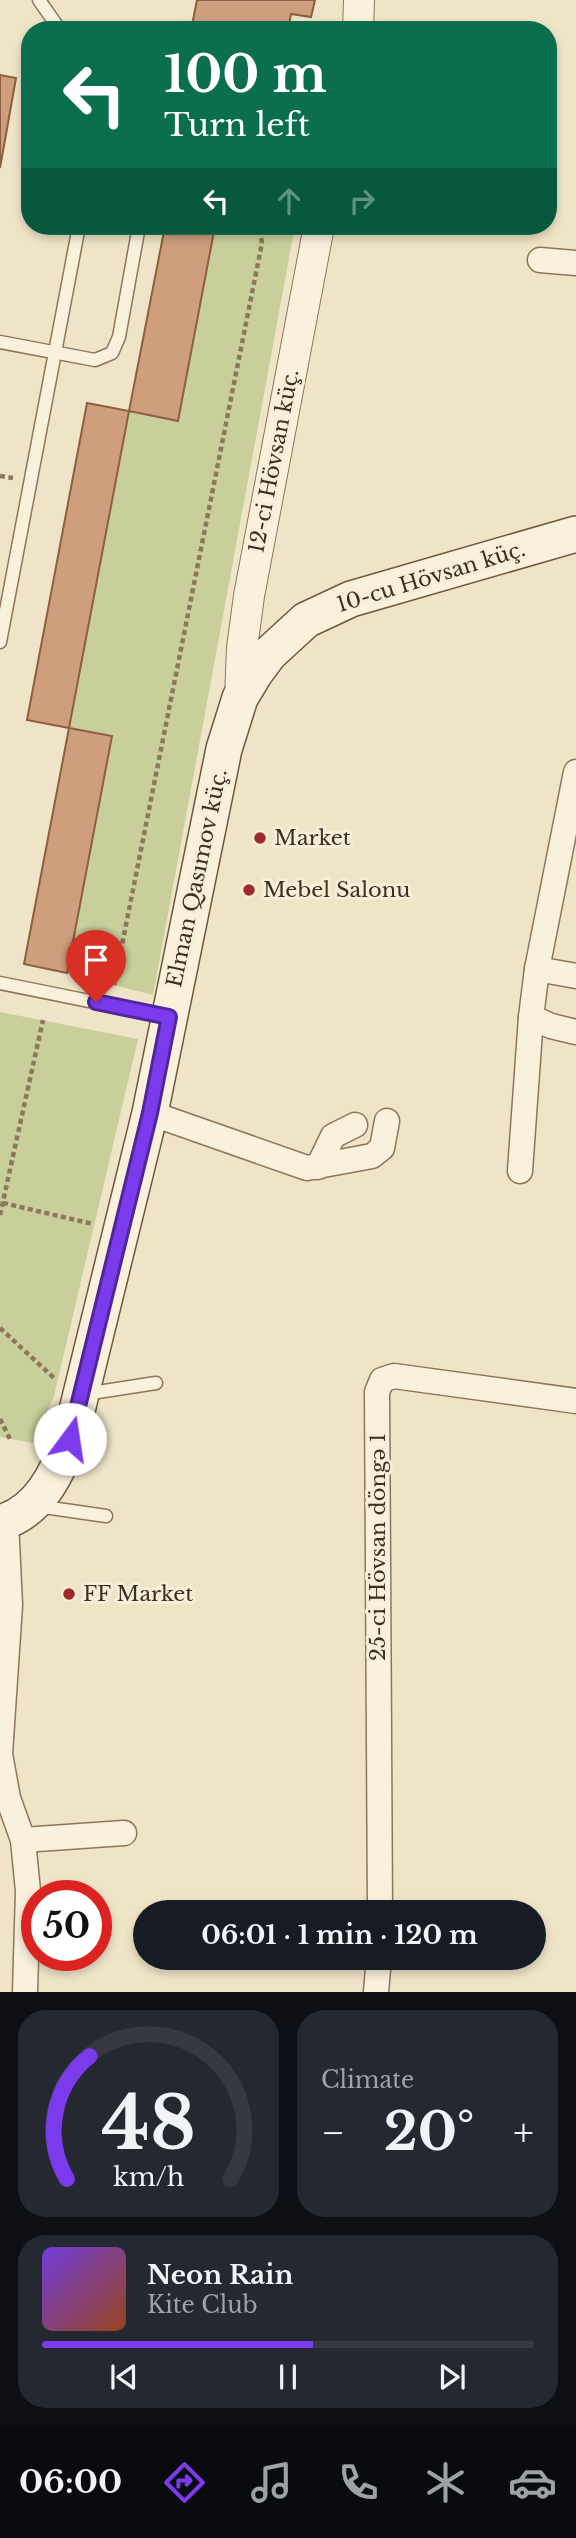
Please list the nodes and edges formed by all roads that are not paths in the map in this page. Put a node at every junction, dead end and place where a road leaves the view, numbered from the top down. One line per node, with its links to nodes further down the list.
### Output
1 (39, 0): 3 (lane)
2 (359, 0): 4 (street)
3 (54, 21)
4 (358, 21)
5 (77, 235): 11 (lane)
6 (137, 235): 11 (lane)
7 (317, 235): 14 (street, 12-ci Hövsan küç.)
8 (540, 260): 9 (street)
9 (576, 263)
10 (0, 342): 11 (lane)
11 (55, 354): 13 (lane)
12 (576, 534): 14 (main road, 10-cu Hövsan küç.)
13 (0, 642)
14 (240, 698): 19 (main road, Elman Qasımov küç.)
15 (576, 772): 16 (street)
16 (537, 969): 17 (street); 20 (street)
17 (576, 975)
18 (0, 983): 19 (lane)
19 (169, 1017): 22 (main road, Elman Qasımov küç.)
20 (531, 1017): 21 (street); 26 (street)
21 (576, 1032)
22 (150, 1113): 25 (street); 28 (main road, Elman Qasımov küç.)
23 (387, 1121): 25 (street)
24 (355, 1125): 25 (street)
25 (318, 1167)
26 (520, 1171)
27 (156, 1383): 28 (lane)
28 (69, 1387): 30 (main road, Elman Qasımov küç.)
29 (576, 1401): 34 (street, 25-ci Hövsan döngə 1)
30 (13, 1516): 31 (lane); 33 (street)
31 (106, 1516)
32 (124, 1833): 33 (street)
33 (23, 1840): 36 (street)
34 (380, 1900)
35 (378, 1970): 37 (street)
36 (25, 1992)
37 (376, 1992)

